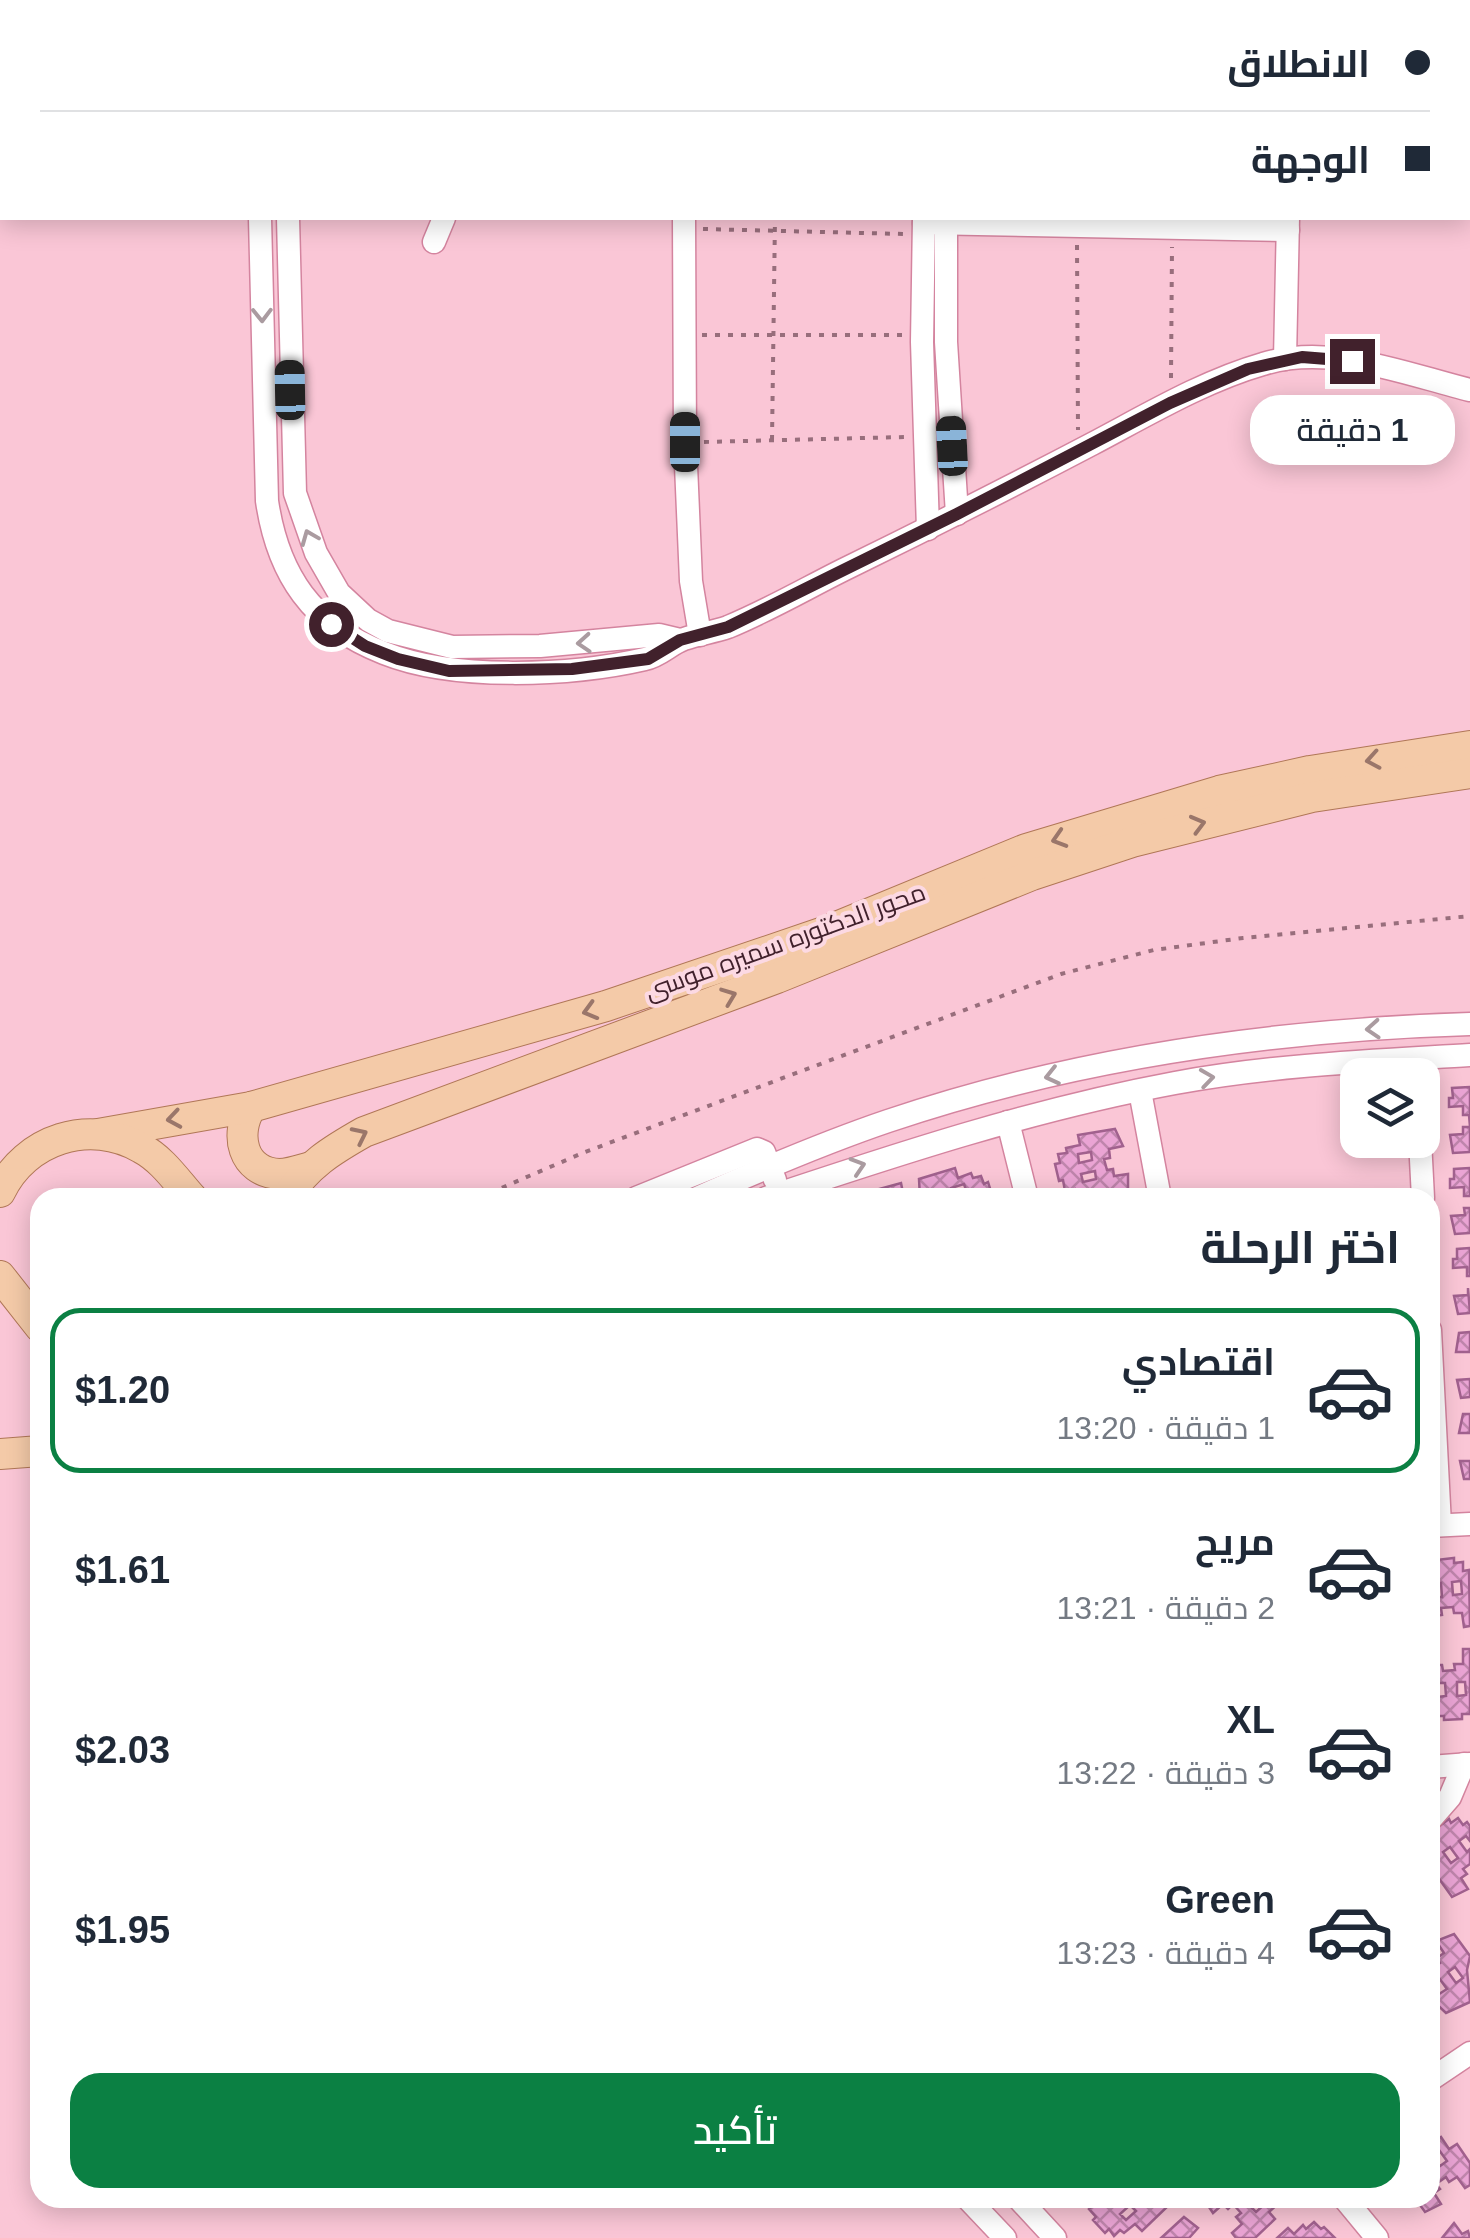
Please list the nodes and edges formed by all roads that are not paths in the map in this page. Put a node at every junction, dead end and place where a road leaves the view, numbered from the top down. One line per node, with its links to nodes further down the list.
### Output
1 (260, 220): 18 (street, one-way to 18)
2 (288, 220): 17 (street, one-way to 2)
3 (443, 220): 9 (street)
4 (1037, 221): 5 (street); 8 (street)
5 (1172, 222): 7 (street)
6 (684, 223): 16 (street)
7 (1288, 224): 12 (street)
8 (929, 225): 10 (street); 11 (street)
9 (434, 242)
10 (922, 338): 11 (street); 15 (street)
11 (946, 342): 14 (street)
12 (1286, 358): 13 (street); 14 (street)
13 (1470, 390)
14 (957, 514): 15 (street)
15 (928, 528): 16 (street)
16 (690, 638): 17 (street, one-way to 17); 18 (street)
17 (540, 646): 18 (street)
18 (542, 670)
19 (1470, 746): 28 (main road, محور الدكتوره سميره موسى, one-way to 28)
20 (1470, 774): 33 (main road, محور الدكتوره سميره موسى, one-way to 20)
21 (1470, 1024): 22 (street, one-way to 22)
22 (1270, 1036): 26 (street); 32 (street, one-way to 32)
23 (1470, 1054): 24 (street)
24 (1440, 1061)
25 (1340, 1068): 26 (street)
26 (1274, 1069): 27 (street, one-way to 26)
27 (1140, 1091): 29 (street); 41 (street)
28 (251, 1107): 30 (main road, محور الدكتوره سميره موسى, one-way to 30); 33 (main road)
29 (1008, 1122): 39 (street, one-way to 29); 40 (street)
30 (98, 1134): 34 (main road); 43 (main road, محور الدكتوره سميره موسى)
31 (1421, 1158): 42 (street)
32 (770, 1166): 36 (street); 37 (street); 38 (street)
33 (311, 1167): 35 (main road, محور الدكتوره سميره موسى)
34 (182, 1188)
35 (295, 1188)
36 (661, 1188)
37 (720, 1188)
38 (774, 1188)
39 (800, 1188)
40 (1025, 1188)
41 (1158, 1188)
42 (1422, 1188)
43 (0, 1192)
44 (0, 1276): 45 (main road)
45 (30, 1314)
46 (30, 1452): 47 (main road)
47 (0, 1454)
48 (1470, 1524): 49 (street)
49 (1440, 1526)
50 (1467, 1764): 51 (street); 52 (street)
51 (1440, 1765)
52 (1440, 1809)
53 (1470, 2053): 54 (street)
54 (1440, 2073)
55 (976, 2208): 58 (street)
56 (1027, 2208): 59 (street)
57 (1352, 2208): 60 (street)
58 (1005, 2238)
59 (1055, 2238)
60 (1377, 2238)

